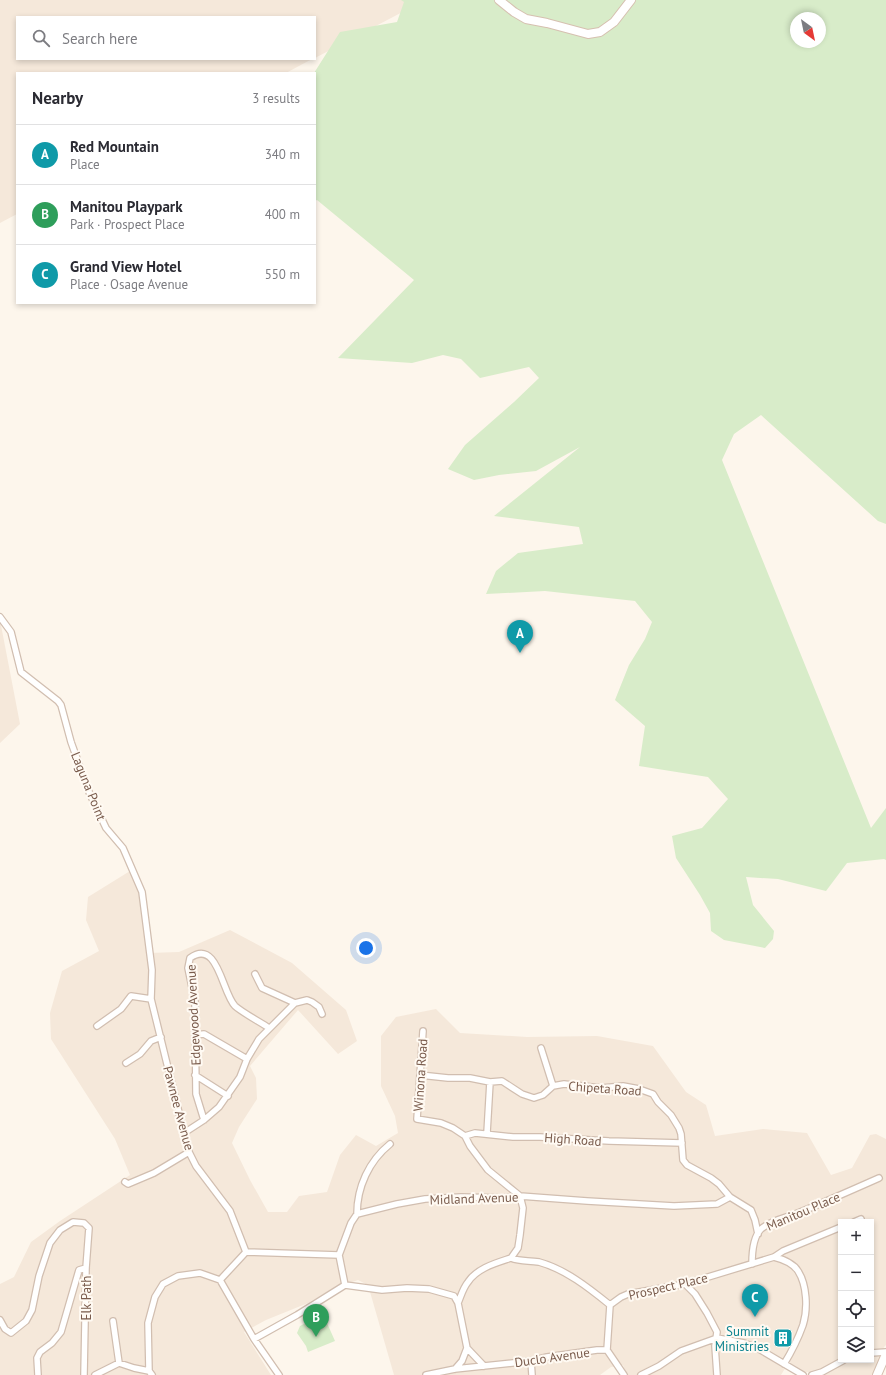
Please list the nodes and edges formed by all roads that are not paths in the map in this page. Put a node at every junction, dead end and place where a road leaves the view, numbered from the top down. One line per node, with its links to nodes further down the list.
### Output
1 (499, 0): 2 (street)
2 (631, 0)
3 (0, 617): 4 (street, Laguna Point)
4 (152, 970): 6 (street, Pawnee Avenue)
5 (255, 974): 7 (street)
6 (151, 999): 9 (street); 13 (street, Pawnee Avenue)
7 (295, 1002): 8 (street); 10 (street)
8 (322, 1014)
9 (97, 1026)
10 (269, 1028): 12 (street, Edgewood Avenue); 15 (street)
11 (423, 1031): 18 (street, Winona Road)
12 (195, 1035): 15 (street); 17 (street, Edgewood Avenue)
13 (161, 1037): 16 (street); 23 (street, Pawnee Avenue)
14 (541, 1048): 20 (street)
15 (247, 1059): 21 (street)
16 (126, 1063)
17 (196, 1075): 21 (street); 22 (street, Edgewood Avenue)
18 (420, 1075): 19 (street, Chipeta Road); 25 (street, Winona Road)
19 (490, 1082): 20 (street, Chipeta Road); 24 (street)
20 (552, 1086): 26 (street, Chipeta Road)
21 (228, 1096): 22 (street)
22 (204, 1120): 23 (street)
23 (184, 1133): 28 (street, Pawnee Avenue)
24 (487, 1133): 25 (street, High Road); 26 (street, High Road)
25 (465, 1136): 31 (street)
26 (682, 1143): 32 (street)
27 (390, 1144): 33 (street)
28 (189, 1152): 30 (street); 36 (street, Pawnee Avenue)
29 (879, 1178): 35 (street, Manitou Place)
30 (125, 1182)
31 (520, 1196): 32 (street, Midland Avenue); 33 (street, Midland Avenue); 39 (street)
32 (730, 1198): 35 (street)
33 (356, 1214): 37 (street)
34 (838, 1228): 38 (street, Prospect Place)
35 (758, 1234): 40 (street, Manitou Place)
36 (246, 1252): 37 (street); 42 (street)
37 (339, 1255): 44 (street)
38 (774, 1257): 40 (street, Prospect Place); 58 (street)
39 (511, 1258): 45 (street); 46 (street)
40 (752, 1264): 43 (street, Prospect Place)
41 (86, 1268): 47 (street, Elk Path); 62 (street); 63 (street, Elk Path)
42 (220, 1280): 50 (street); 61 (street)
43 (685, 1284): 46 (street, Prospect Place); 49 (street)
44 (345, 1285): 45 (street); 50 (street)
45 (458, 1302): 51 (street)
46 (610, 1305): 52 (street)
47 (0, 1320)
48 (113, 1321): 56 (street)
49 (717, 1338): 58 (street); 69 (street); 70 (street)
50 (254, 1339): 65 (street)
51 (467, 1348): 59 (street); 60 (street)
52 (608, 1350): 55 (street, Duclo Avenue); 68 (street)
53 (874, 1353): 54 (street)
54 (886, 1353): 73 (street)
55 (531, 1361): 59 (street, Duclo Avenue); 67 (street)
56 (119, 1363): 61 (street); 64 (street)
57 (838, 1363): 72 (street)
58 (784, 1364): 71 (street)
59 (484, 1366): 60 (street, Duclo Avenue)
60 (455, 1369): 66 (street, Duclo Avenue)
61 (151, 1373)
62 (38, 1375)
63 (84, 1375)
64 (95, 1375)
65 (279, 1375)
66 (426, 1375)
67 (532, 1375)
68 (624, 1375)
69 (641, 1375)
70 (717, 1375)
71 (803, 1375)
72 (812, 1375)
73 (877, 1375)

